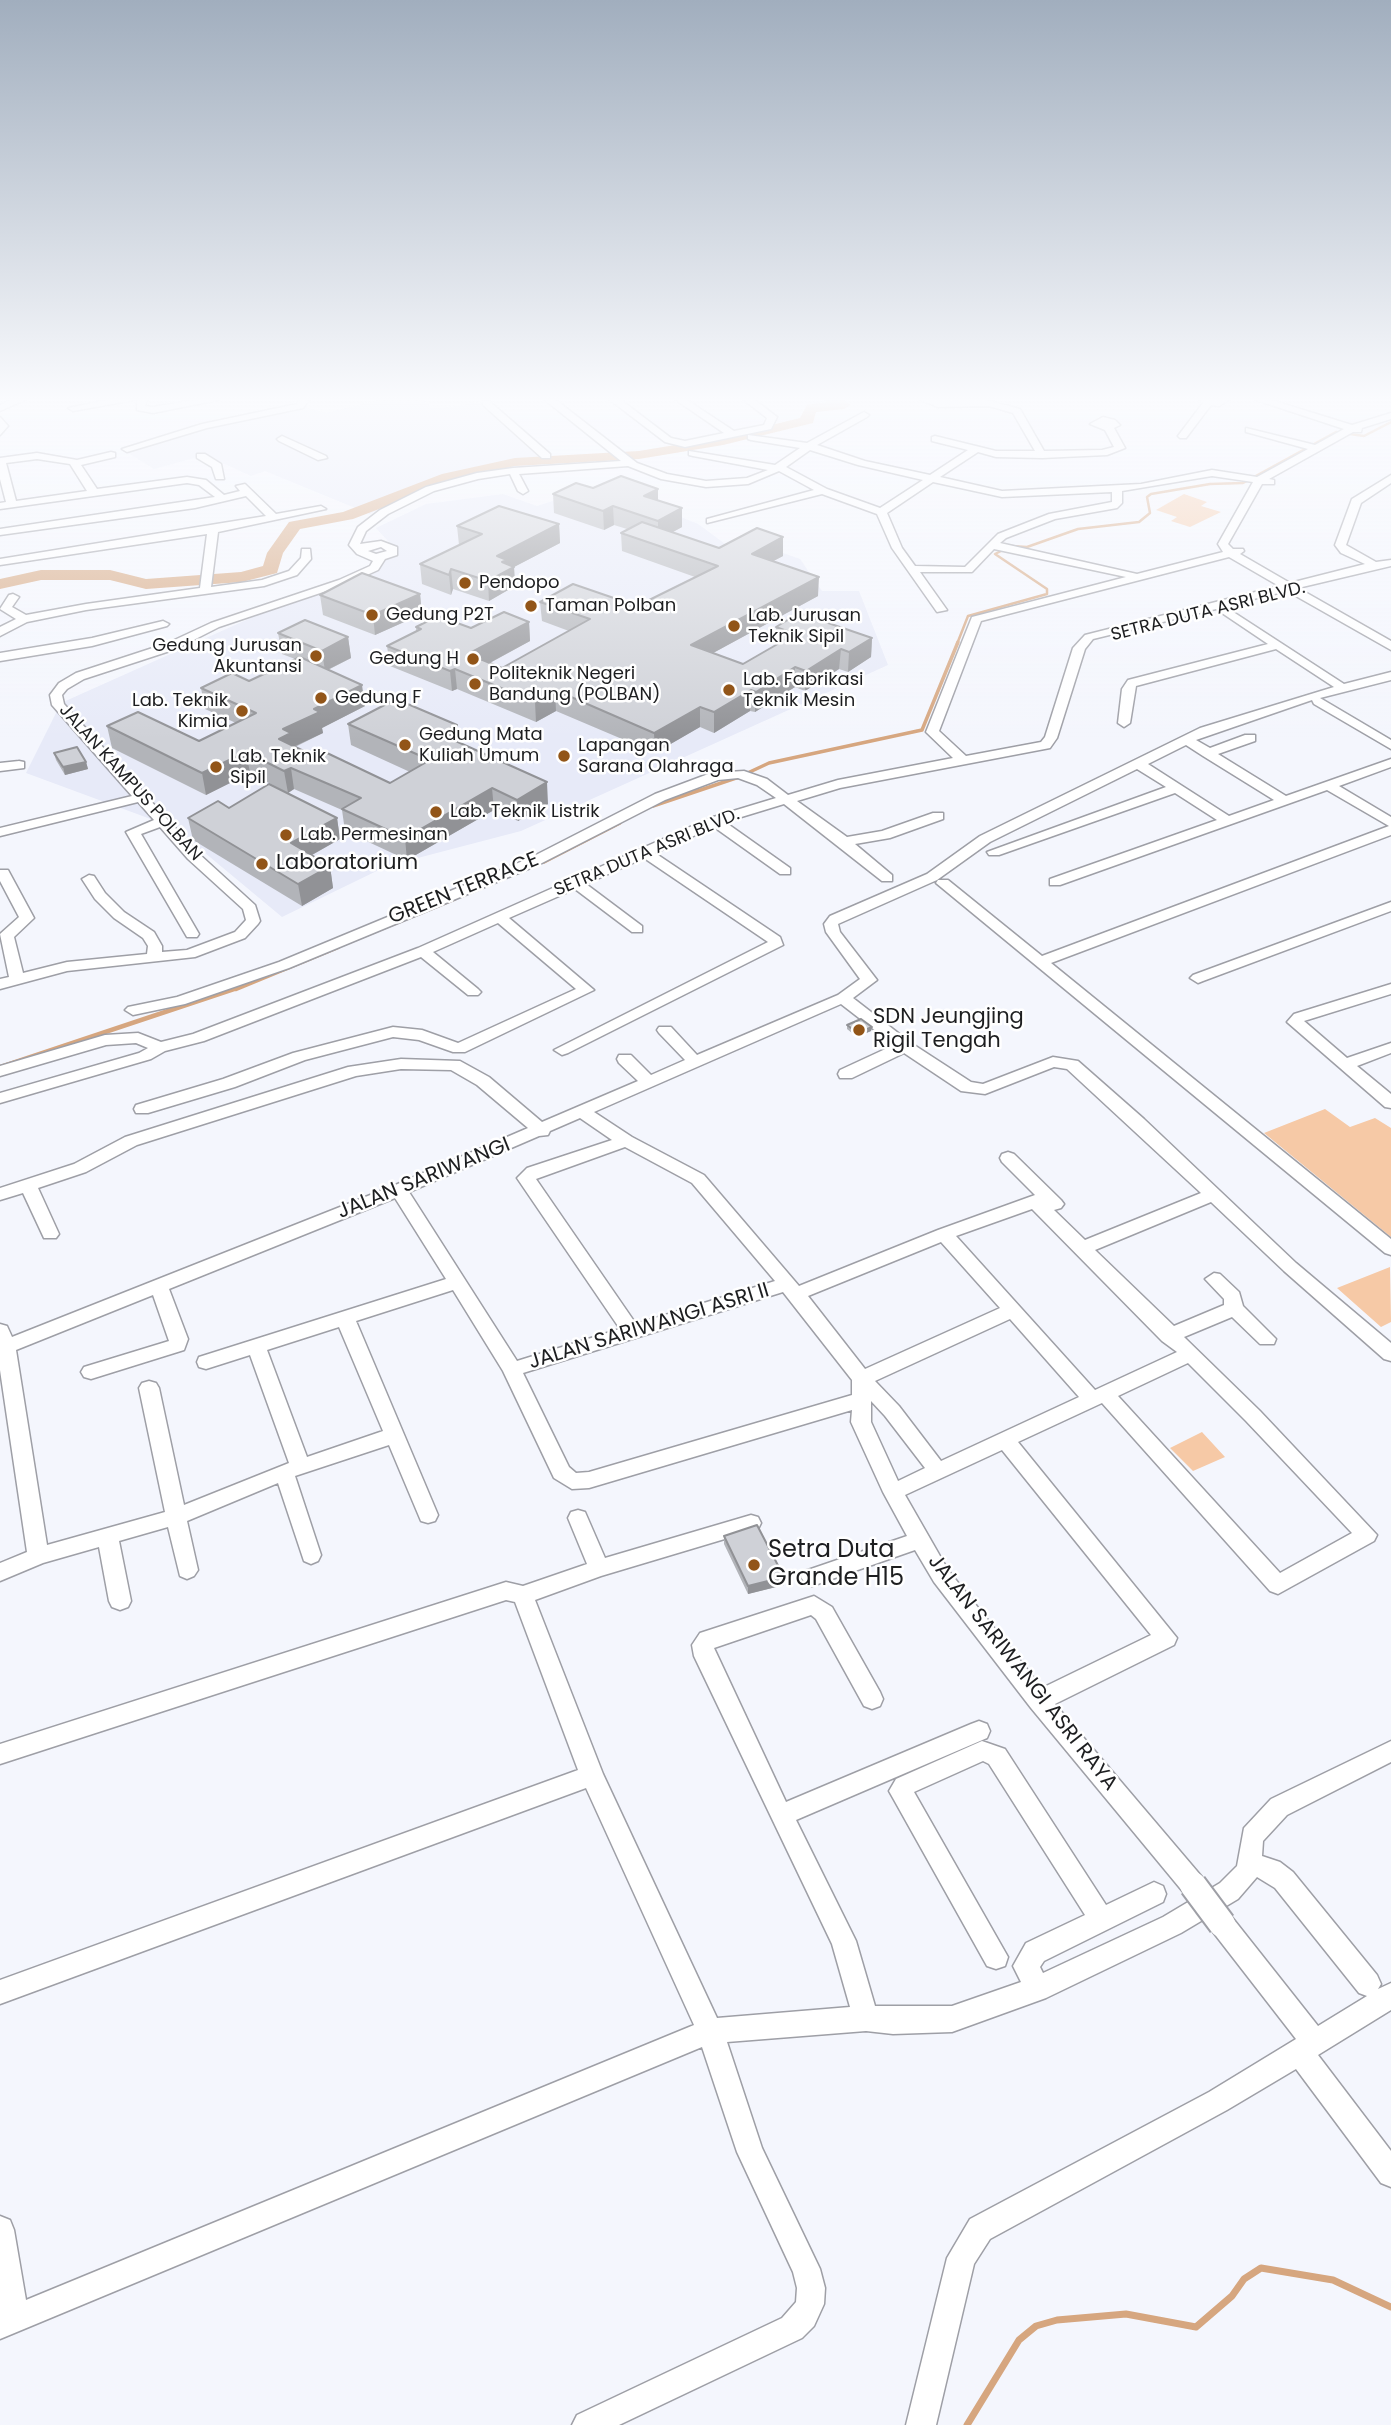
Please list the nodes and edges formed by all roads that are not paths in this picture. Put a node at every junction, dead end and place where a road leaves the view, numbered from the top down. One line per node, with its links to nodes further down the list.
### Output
1 (127, 513): 14 (street)
2 (269, 513): 10 (street)
3 (296, 513): 10 (street)
4 (383, 513): 12 (street)
5 (740, 513): 11 (street)
6 (882, 513): 22 (street)
7 (1073, 513): 16 (street)
8 (1243, 513): 18 (street)
9 (1351, 513): 23 (street)
10 (273, 517): 13 (street)
11 (711, 521)
12 (367, 527): 15 (street); 19 (street)
13 (214, 530): 21 (street); 26 (street)
14 (0, 532)
15 (376, 544): 19 (street); 20 (street)
16 (992, 545): 22 (street); 25 (street)
17 (306, 551): 26 (street)
18 (1235, 552): 25 (street); 27 (street)
19 (365, 553): 20 (street); 24 (street)
20 (380, 558): 24 (street, JALAN KAMPUS POLBAN)
21 (0, 562)
22 (910, 564): 31 (street)
23 (1386, 567): 27 (street, SETRA DUTA ASRI BLVD.)
24 (366, 572): 55 (street, JALAN KAMPUS POLBAN)
25 (1139, 576): 48 (street)
26 (206, 584): 33 (street)
27 (1296, 587): 29 (street, SETRA DUTA ASRI BLVD.); 36 (street); 38 (street)
28 (13, 597): 33 (street)
29 (1241, 601): 30 (street, SETRA DUTA ASRI BLVD.); 32 (street, SETRA DUTA ASRI BLVD.)
30 (1221, 609): 32 (street, SETRA DUTA ASRI BLVD.); 37 (street)
31 (942, 610)
32 (1195, 613): 48 (street, SETRA DUTA ASRI BLVD.)
33 (24, 619): 35 (street)
34 (163, 624): 39 (street)
35 (0, 632)
36 (1391, 638)
37 (1278, 645): 41 (street); 43 (street)
38 (1391, 646)
39 (0, 657)
40 (1391, 676): 88 (street)
41 (1338, 684)
42 (1318, 702): 46 (street)
43 (1124, 723)
44 (1250, 738): 47 (street)
45 (1191, 742): 47 (street)
46 (1391, 745)
47 (1208, 753): 57 (street)
48 (964, 761): 56 (street, SETRA DUTA ASRI BLVD.)
49 (1391, 763): 53 (street)
50 (19, 765): 52 (street)
51 (1142, 766): 54 (street)
52 (0, 767)
53 (1326, 785): 57 (street); 58 (street)
54 (1176, 788): 60 (street); 68 (street)
55 (144, 797): 61 (street, JALAN KAMPUS POLBAN); 65 (street)
56 (786, 797): 62 (street, SETRA DUTA ASRI BLVD.); 66 (street, GREEN TERRACE); 89 (street, GREEN TERRACE)
57 (1283, 800): 60 (street)
58 (1368, 811): 63 (street); 64 (street)
59 (938, 816): 66 (street)
60 (1227, 820): 73 (street)
61 (164, 821): 79 (street); 81 (street, JALAN KAMPUS POLBAN)
62 (715, 821): 67 (street, SETRA DUTA ASRI BLVD.); 69 (street)
63 (1391, 822)
64 (1391, 830): 82 (street)
65 (0, 832)
66 (844, 842): 71 (street, GREEN TERRACE)
67 (645, 852): 74 (street, SETRA DUTA ASRI BLVD.); 94 (street)
68 (994, 852)
69 (785, 871)
70 (3, 873): 83 (street)
71 (887, 878)
72 (89, 879): 81 (street)
73 (1055, 882)
74 (576, 883): 77 (street, SETRA DUTA ASRI BLVD.); 78 (street)
75 (943, 883): 82 (street)
76 (1391, 906): 84 (street)
77 (499, 917): 80 (street, SETRA DUTA ASRI BLVD.); 103 (street)
78 (638, 929)
79 (192, 934)
80 (423, 951): 87 (street); 92 (street, SETRA DUTA ASRI BLVD.)
81 (155, 960): 83 (street, JALAN KAMPUS POLBAN)
82 (1041, 962): 116 (street)
83 (18, 978): 85 (street, JALAN KAMPUS POLBAN)
84 (1198, 978)
85 (0, 984)
86 (1391, 989): 97 (street)
87 (473, 992)
88 (844, 998): 91 (street); 96 (street, JALAN SARIWANGI)
89 (133, 1010)
90 (665, 1030): 96 (street)
91 (905, 1046): 99 (street); 111 (street)
92 (160, 1047): 98 (street, SETRA DUTA ASRI BLVD.); 101 (street, SETRA DUTA ASRI BLVD.)
93 (1391, 1048): 97 (street)
94 (562, 1049)
95 (625, 1059): 100 (street)
96 (695, 1062): 100 (street, JALAN SARIWANGI)
97 (1346, 1064): 102 (street)
98 (0, 1071)
99 (846, 1074)
100 (650, 1083): 104 (street, JALAN SARIWANGI)
101 (0, 1098)
102 (1391, 1103)
103 (142, 1109)
104 (583, 1113): 105 (street, JALAN SARIWANGI); 106 (street, JALAN SARIWANGI ASRI RAYA)
105 (542, 1131): 108 (street); 109 (street, JALAN SARIWANGI)
106 (626, 1141): 120 (street, JALAN SARIWANGI ASRI RAYA); 124 (street)
107 (1008, 1158): 112 (street)
108 (28, 1185): 110 (street); 113 (street)
109 (399, 1190): 118 (street); 119 (street, JALAN SARIWANGI)
110 (0, 1194)
111 (1212, 1195): 115 (street); 130 (street)
112 (1041, 1199): 114 (street, JALAN SARIWANGI ASRI II); 115 (street)
113 (50, 1234)
114 (944, 1234): 120 (street, JALAN SARIWANGI ASRI II); 122 (street)
115 (1088, 1246): 125 (street)
116 (1391, 1249)
117 (1214, 1279): 121 (street)
118 (459, 1282): 123 (street); 132 (street)
119 (159, 1286): 127 (street, JALAN SARIWANGI); 133 (street)
120 (791, 1289): 124 (street, JALAN SARIWANGI ASRI II); 135 (street, JALAN SARIWANGI ASRI RAYA)
121 (1234, 1308): 125 (street); 126 (street)
122 (1011, 1311): 135 (street); 136 (street)
123 (345, 1318): 128 (street); 137 (street)
124 (633, 1333): 132 (street, JALAN SARIWANGI ASRI II)
125 (1169, 1336): 129 (street)
126 (1268, 1339)
127 (2, 1342): 149 (street)
128 (256, 1346): 131 (street); 139 (street)
129 (1188, 1354): 136 (street); 136 (street)
130 (1391, 1354)
131 (206, 1362)
132 (512, 1370): 135 (street)
133 (91, 1372)
134 (149, 1388): 143 (street)
135 (861, 1389): 140 (street); 141 (street, JALAN SARIWANGI ASRI RAYA)
136 (1100, 1398): 138 (street)
137 (396, 1435): 139 (street); 142 (street)
138 (1004, 1439): 140 (street); 157 (street)
139 (292, 1469): 143 (street); 148 (street)
140 (938, 1471): 141 (street)
141 (893, 1492): 147 (street, JALAN SARIWANGI ASRI RAYA)
142 (428, 1515)
143 (175, 1517): 146 (street); 151 (street)
144 (578, 1518): 150 (street)
145 (751, 1522): 150 (street)
146 (107, 1535): 149 (street); 155 (street)
147 (920, 1540): 153 (street); 157 (street, JALAN SARIWANGI ASRI RAYA)
148 (311, 1555)
149 (38, 1556): 152 (street)
150 (599, 1568): 154 (street)
151 (187, 1570)
152 (0, 1572)
153 (812, 1577)
154 (523, 1595): 160 (street); 161 (street)
155 (120, 1601)
156 (872, 1699): 162 (street)
157 (1039, 1701): 173 (street, JALAN SARIWANGI ASRI RAYA, bridge)
158 (979, 1731): 162 (street)
159 (1391, 1751): 163 (street)
160 (0, 1754)
161 (592, 1775): 169 (street); 172 (street)
162 (781, 1815): 171 (street)
163 (1249, 1863): 167 (street); 168 (street)
164 (1154, 1894): 165 (street)
165 (1101, 1919): 166 (street); 168 (street)
166 (996, 1956)
167 (1368, 1984)
168 (1037, 1989): 171 (street)
169 (0, 1992)
170 (1391, 1996): 173 (street)
171 (866, 2018): 172 (street)
172 (710, 2031): 176 (street); 177 (street)
173 (1307, 2047): 174 (street, JALAN SARIWANGI ASRI RAYA); 178 (street)
174 (1391, 2174)
175 (0, 2230): 176 (street)
176 (7, 2322)
177 (587, 2425)
178 (921, 2425)

